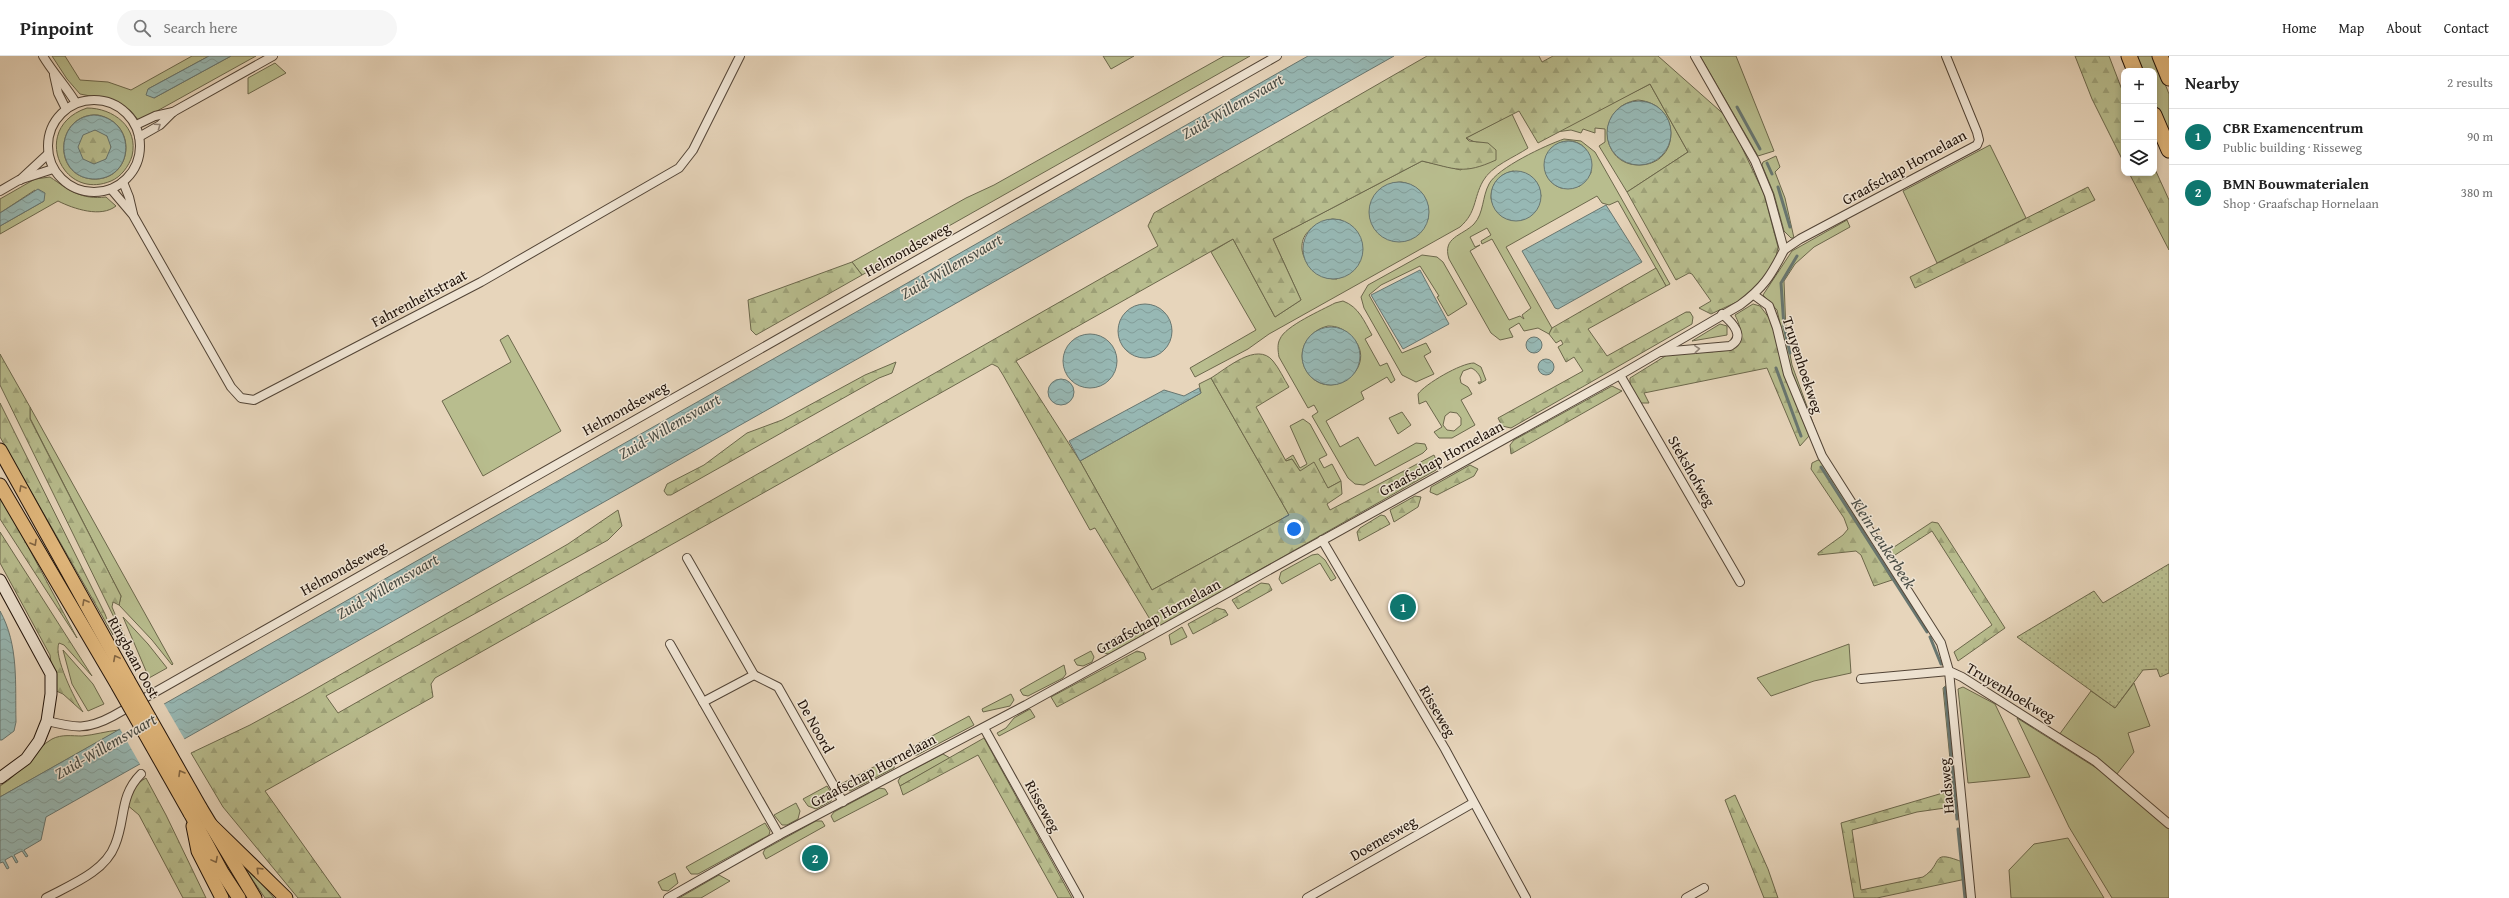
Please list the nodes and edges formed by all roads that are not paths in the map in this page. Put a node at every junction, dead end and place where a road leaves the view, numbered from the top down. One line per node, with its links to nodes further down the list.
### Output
1 (43, 56): 10 (street)
2 (273, 56): 14 (street)
3 (740, 56): 25 (street, Fahrenheitstraat)
4 (1277, 56): 43 (street, Helmondseweg)
5 (1695, 56): 26 (street)
6 (1946, 56): 26 (street, Graafschap Hornelaan)
7 (2129, 56): 9 (highway)
8 (2160, 56): 11 (highway)
9 (2134, 68)
10 (54, 74): 12 (street); 13 (street)
11 (2169, 78)
12 (76, 103): 13 (street); 16 (street)
13 (66, 108): 19 (street)
14 (173, 112): 16 (street); 17 (street, one-way to 14)
15 (2157, 122): 18 (highway)
16 (136, 125): 17 (street)
17 (140, 137): 22 (street)
18 (2169, 150)
19 (48, 154): 20 (street); 21 (street)
20 (53, 169): 21 (street); 23 (street)
21 (20, 180): 24 (street)
22 (123, 182): 23 (street); 25 (street, Fahrenheitstraat)
23 (111, 189): 25 (street, Fahrenheitstraat)
24 (0, 191)
25 (133, 215)
26 (1784, 250): 27 (street, Graafschap Hornelaan)
27 (1754, 295): 28 (street, Graafschap Hornelaan); 38 (street, Truyenhoekweg)
28 (1722, 314): 29 (street, Graafschap Hornelaan); 29 (street, Graafschap Hornelaan, one-way to 28)
29 (1658, 352): 30 (street, Graafschap Hornelaan)
30 (1620, 375): 33 (street, Graafschap Hornelaan); 36 (street, Stekshofweg)
31 (0, 450): 41 (main road, Ringbaan Oost, one-way to 31)
32 (0, 485): 41 (main road, Ringbaan Oost, one-way to 41)
33 (1322, 540): 44 (street, Graafschap Hornelaan); 48 (street, Risseweg)
34 (687, 558): 39 (street)
35 (0, 580): 43 (street)
36 (1740, 582)
37 (670, 644): 42 (street)
38 (1949, 672): 40 (street); 51 (street, Truyenhoekweg); 64 (street, Hadsweg)
39 (754, 675): 42 (street); 47 (street, De Noord)
40 (1861, 679)
41 (123, 683): 49 (main road, Ringbaan Oost, bridge)
42 (703, 702): 52 (street)
43 (47, 721): 46 (street)
44 (984, 728): 47 (street, Graafschap Hornelaan); 60 (street, Risseweg)
45 (141, 774): 54 (street)
46 (0, 778)
47 (843, 802): 52 (street, Graafschap Hornelaan)
48 (1473, 803): 61 (street, Doemesweg); 62 (street, Risseweg)
49 (195, 810): 50 (main road, Ringbaan Oost); 55 (main road); 56 (main road, Ringbaan Oost, one-way to 56)
50 (209, 822): 57 (main road, Ringbaan Oost); 58 (main road, one-way to 50)
51 (2169, 824)
52 (780, 835): 59 (street, Graafschap Hornelaan)
53 (1704, 888): 63 (street)
54 (46, 898)
55 (222, 898)
56 (239, 898)
57 (255, 898)
58 (286, 898)
59 (668, 898)
60 (1079, 898)
61 (1307, 898)
62 (1526, 898)
63 (1686, 898)
64 (1970, 898)

